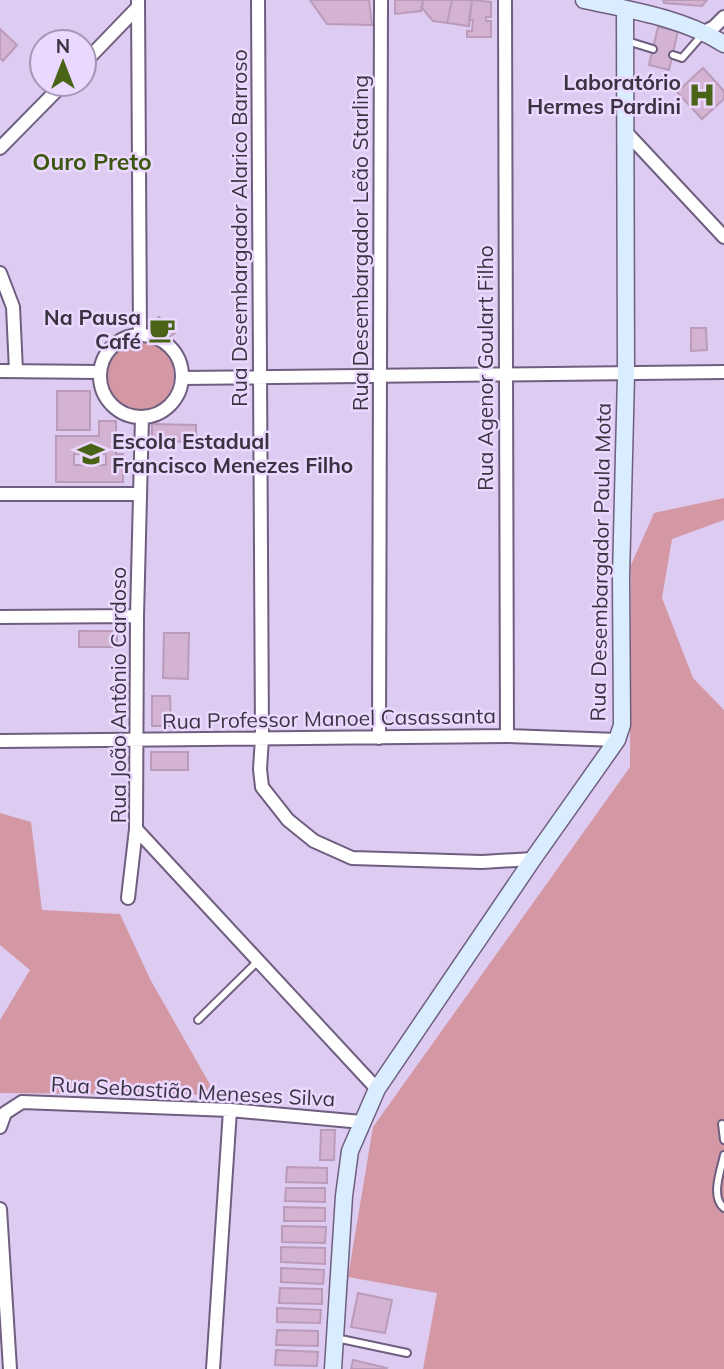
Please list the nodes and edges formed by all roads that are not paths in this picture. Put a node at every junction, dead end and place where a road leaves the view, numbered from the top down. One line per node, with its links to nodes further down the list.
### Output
1 (258, 0): 28 (street, Rua Desembargador Alarico Barroso)
2 (381, 0): 27 (street, Rua Desembargador Leão Starling)
3 (505, 0): 25 (street, Rua Agenor Goulart Filho)
4 (584, 0): 5 (street)
5 (603, 2): 7 (street)
6 (138, 4): 12 (street); 20 (street)
7 (625, 10): 9 (street); 10 (street, Rua Desembargador Paula Mota)
8 (724, 17): 9 (street)
9 (704, 32): 11 (street); 14 (lane)
10 (625, 41): 13 (lane); 16 (street, Rua Desembargador Paula Mota)
11 (724, 44)
12 (98, 48)
13 (653, 49)
14 (673, 55)
15 (49, 98): 17 (street)
16 (624, 130): 18 (street); 26 (street, Rua Desembargador Paula Mota)
17 (0, 148)
18 (724, 237)
19 (0, 273): 22 (street)
20 (140, 335): 23 (street); 29 (street)
21 (0, 371): 22 (street)
22 (16, 371): 23 (street)
23 (100, 372): 30 (street)
24 (724, 372): 26 (street)
25 (504, 374): 26 (street); 27 (street); 35 (street, Rua Agenor Goulart Filho)
26 (626, 374): 39 (street, Rua Desembargador Paula Mota)
27 (380, 375): 28 (street); 37 (street, Rua Desembargador Leão Starling)
28 (261, 376): 29 (street); 36 (street, Rua Desembargador Alarico Barroso)
29 (182, 378): 30 (street)
30 (142, 417): 32 (street, Rua João Antônio Cardoso)
31 (0, 494): 32 (street)
32 (140, 494): 33 (street, Rua João Antônio Cardoso)
33 (137, 616): 34 (street); 38 (street, Rua João Antônio Cardoso)
34 (0, 617)
35 (507, 736): 37 (street, Rua Professor Manoel Casassanta); 39 (street, Rua Professor Manoel Casassanta)
36 (262, 738): 37 (street, Rua Professor Manoel Casassanta); 38 (street, Rua Professor Manoel Casassanta); 42 (street, Rua Desembargador Alarico Barroso)
37 (379, 738)
38 (135, 740): 40 (street, Rua Professor Manoel Casassanta); 41 (street, Rua João Antônio Cardoso)
39 (617, 740): 42 (street, Rua Desembargador Paula Mota)
40 (0, 741)
41 (136, 830): 43 (street); 44 (street, Rua João Antônio Cardoso)
42 (533, 859): 46 (street, Rua Desembargador Paula Mota)
43 (128, 898)
44 (258, 961): 45 (lane); 46 (street, Rua João Antônio Cardoso)
45 (198, 1020)
46 (377, 1089): 48 (street, Rua Desembargador Paula Mota)
47 (230, 1110): 48 (street, Rua Sebastião Meneses Silva); 50 (street, Rua Sebastião Meneses Silva); 58 (street)
48 (362, 1122): 55 (street, Rua Desembargador Paula Mota)
49 (722, 1124): 51 (lane)
50 (0, 1127)
51 (724, 1140)
52 (724, 1155): 53 (lane)
53 (724, 1208)
54 (0, 1209): 57 (street)
55 (334, 1338): 56 (lane); 59 (street, Rua Desembargador Paula Mota)
56 (407, 1353)
57 (10, 1369)
58 (214, 1369)
59 (333, 1369)

